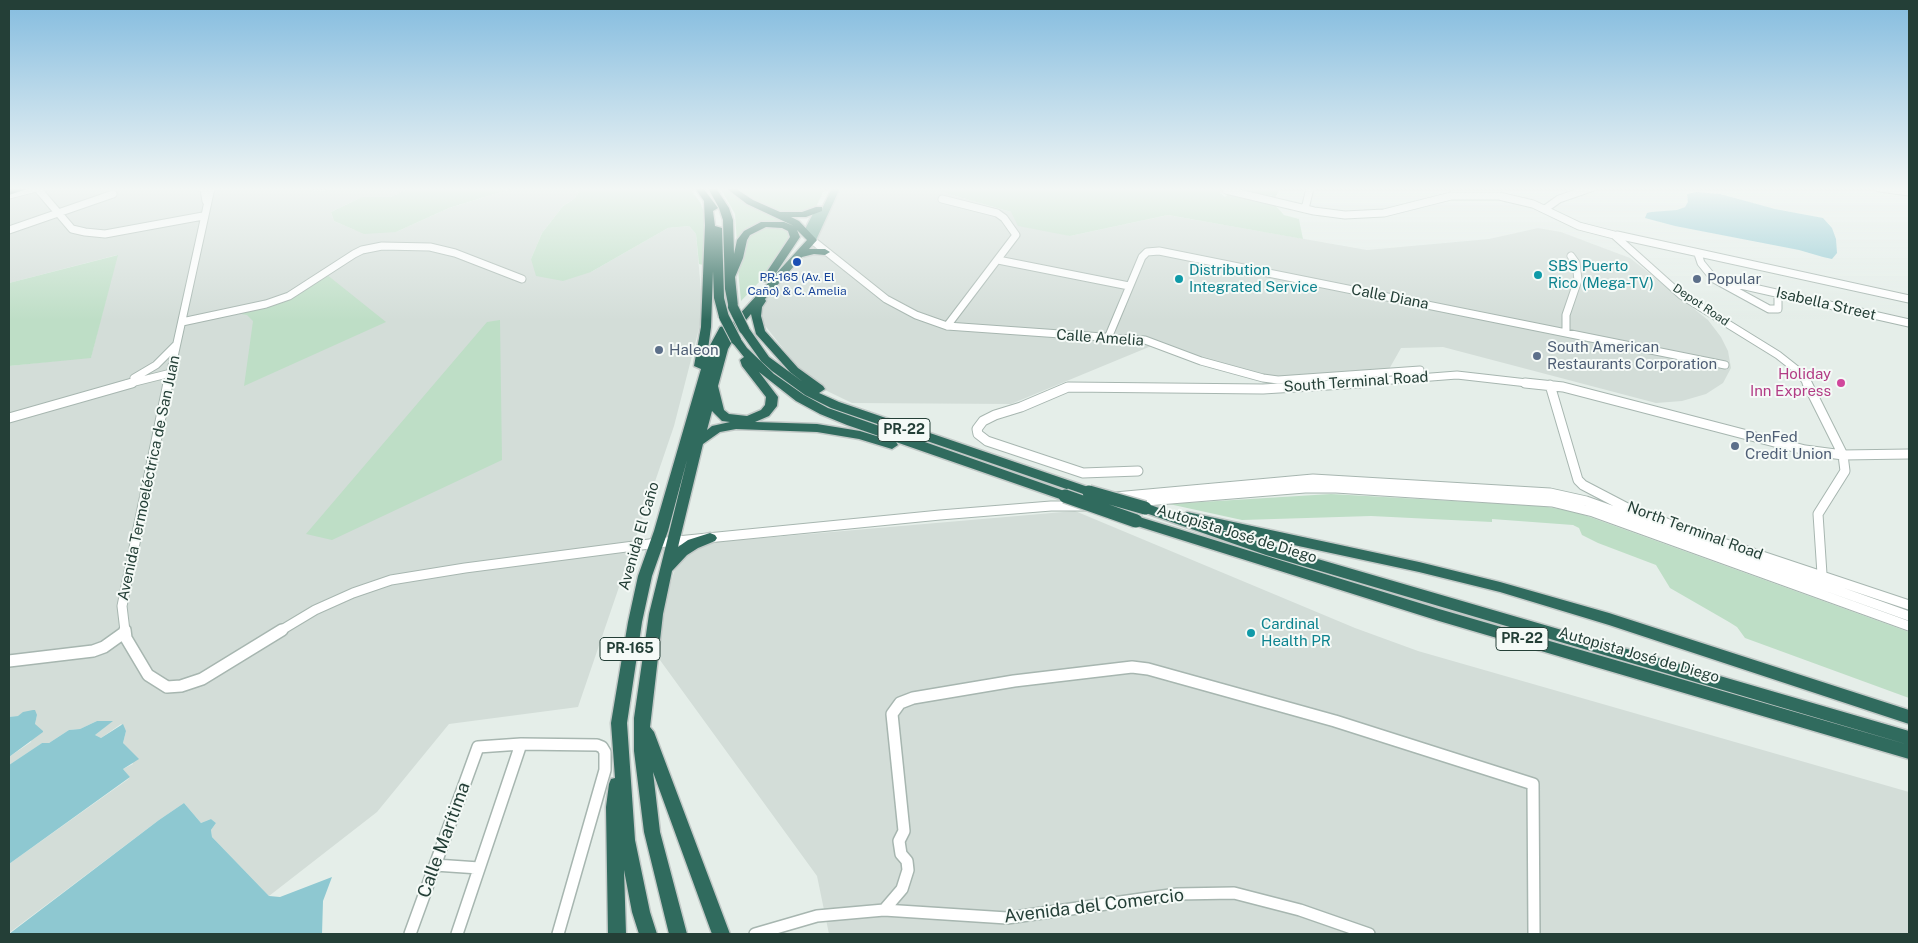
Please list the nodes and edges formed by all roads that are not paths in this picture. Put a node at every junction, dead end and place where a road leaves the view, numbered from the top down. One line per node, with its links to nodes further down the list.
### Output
1 (87, 232): 2 (street)
2 (106, 232)
3 (201, 232): 29 (street, Avenida Termoeléctrica de San Juan)
4 (710, 232): 42 (highway)
5 (717, 232): 35 (highway, Autopista José de Diego / PR-22, bridge)
6 (727, 232): 22 (highway, Autopista José de Diego / PR-22)
7 (746, 232): 22 (highway)
8 (793, 232): 24 (highway)
9 (805, 232): 15 (highway)
10 (810, 232): 15 (main road, Avenida El Caño / PR-165)
11 (811, 232): 15 (main road, Avenida El Caño / PR-165)
12 (1014, 232): 20 (street)
13 (1602, 232): 14 (street, Depot Road)
14 (1614, 235): 17 (street); 49 (street, Depot Road)
15 (809, 236): 16 (street, Calle Amelia); 18 (highway, Avenida El Caño / PR-165); 24 (highway, Avenida El Caño / PR-165)
16 (825, 252): 18 (highway); 31 (street, Calle Amelia)
17 (1698, 254): 25 (street); 28 (street)
18 (799, 255): 21 (highway, Avenida El Caño / PR-165)
19 (1571, 256): 32 (street)
20 (998, 260): 26 (street); 31 (street)
21 (784, 271): 39 (highway, Avenida El Caño / PR-165); 43 (highway)
22 (730, 276): 43 (highway, Autopista José de Diego / PR-22, bridge)
23 (522, 279): 29 (street)
24 (767, 279): 42 (highway, Avenida El Caño / PR-165)
25 (1714, 279): 27 (street, Isabella Street); 27 (street)
26 (1129, 286): 32 (street, Calle Diana); 33 (street, Calle Diana)
27 (1778, 294): 30 (street, Isabella Street)
28 (1909, 299)
29 (182, 322): 34 (street, Avenida Termoeléctrica de San Juan)
30 (1909, 323)
31 (948, 326): 33 (street, Calle Amelia)
32 (1566, 333): 36 (street, Calle Diana)
33 (1108, 338): 37 (street, Calle Amelia)
34 (178, 342): 38 (street, Avenida Termoeléctrica de San Juan); 40 (street)
35 (739, 345): 39 (highway); 50 (highway, Autopista José de Diego / PR-22)
36 (1725, 365)
37 (1420, 370)
38 (171, 373): 40 (street); 62 (street, Avenida Termoeléctrica de San Juan)
39 (713, 382): 45 (highway, Avenida El Caño / PR-165)
40 (123, 385): 44 (street)
41 (1550, 385): 49 (street, South Terminal Road); 51 (street, South Terminal Road); 58 (street, North Terminal Road)
42 (696, 404): 45 (highway); 56 (highway, Avenida El Caño / PR-165)
43 (835, 405): 53 (highway, Autopista José de Diego / PR-22, bridge)
44 (9, 418)
45 (703, 421): 46 (highway); 47 (highway, Avenida El Caño / PR-165)
46 (736, 425): 47 (highway); 50 (highway)
47 (698, 443): 55 (highway, Avenida El Caño / PR-165)
48 (1909, 454): 49 (street, South Terminal Road)
49 (1843, 455): 58 (street)
50 (964, 461): 68 (highway, Autopista José de Diego / PR-22, bridge)
51 (1138, 471)
52 (1051, 506): 54 (street, Avenida Termoeléctrica de San Juan); 60 (street); 61 (street)
53 (1145, 508): 64 (highway, Autopista José de Diego / PR-22); 66 (highway, Autopista José de Diego / PR-22)
54 (710, 538): 55 (street, Avenida Termoeléctrica de San Juan); 57 (highway)
55 (672, 542): 56 (street, Avenida Termoeléctrica de San Juan); 57 (highway, Avenida El Caño / PR-165)
56 (656, 543): 62 (street, Avenida Termoeléctrica de San Juan); 69 (highway, Avenida El Caño / PR-165)
57 (664, 571): 65 (highway, Avenida El Caño / PR-165)
58 (1822, 574): 59 (street, North Terminal Road)
59 (1909, 605)
60 (1909, 616)
61 (1909, 626)
62 (125, 632): 63 (street)
63 (9, 661)
64 (1909, 717)
65 (642, 718): 74 (highway, Avenida El Caño / PR-165); 81 (highway)
66 (1909, 738)
67 (521, 744): 69 (street); 70 (street, Calle Marítima); 71 (street)
68 (1909, 752)
69 (613, 755): 72 (highway); 77 (street); 80 (highway, Avenida El Caño / PR-165)
70 (435, 865): 71 (street); 75 (street, Calle Marítima)
71 (479, 868): 76 (street)
72 (615, 884): 78 (highway); 79 (highway)
73 (884, 910): 82 (street, Avenida del Comercio); 83 (street, Avenida del Comercio); 84 (street)
74 (677, 931)
75 (410, 934)
76 (457, 934)
77 (558, 934)
78 (610, 934)
79 (617, 934)
80 (648, 934)
81 (721, 934)
82 (755, 934)
83 (1369, 934)
84 (1534, 934)

